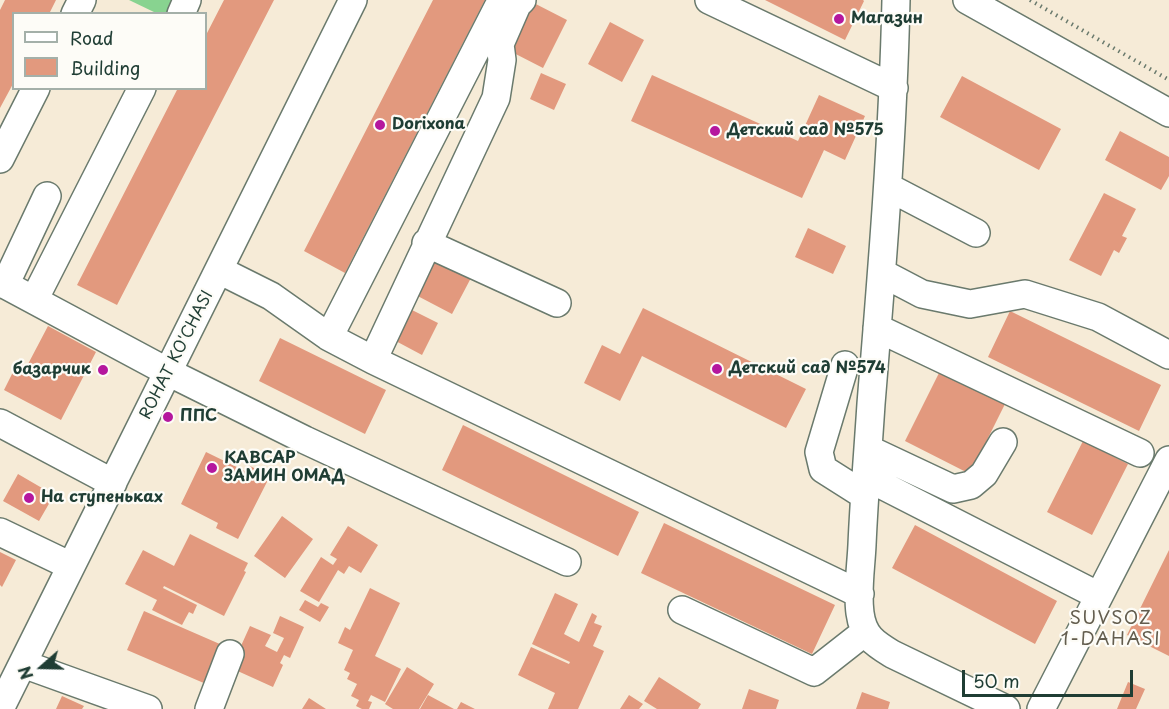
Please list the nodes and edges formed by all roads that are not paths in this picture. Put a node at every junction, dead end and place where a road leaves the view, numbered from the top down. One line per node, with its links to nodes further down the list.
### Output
1 (353, 0): 16 (street, ROHAT KO'CHASI)
2 (502, 0): 22 (street)
3 (522, 0): 15 (street)
4 (710, 0): 7 (street)
5 (896, 0): 7 (street)
6 (967, 0): 10 (street)
7 (894, 88): 12 (street)
8 (35, 90): 11 (street)
9 (141, 90): 19 (street)
10 (1169, 113)
11 (0, 159)
12 (888, 187): 14 (street); 17 (street)
13 (47, 196): 18 (street)
14 (976, 233)
15 (426, 243): 20 (street); 24 (street)
16 (219, 270): 22 (street); 26 (street, ROHAT KO'CHASI)
17 (882, 273): 21 (street); 23 (street)
18 (3, 284): 19 (street)
19 (34, 300): 26 (street)
20 (557, 303)
21 (878, 328): 29 (street); 30 (street)
22 (329, 337): 24 (street)
23 (1169, 355)
24 (373, 360): 37 (street)
25 (845, 365): 33 (street)
26 (168, 372): 32 (street, ROHAT KO'CHASI); 35 (street)
27 (0, 423): 32 (street)
28 (1003, 442): 29 (street)
29 (868, 449): 33 (street)
30 (1140, 453)
31 (1169, 460): 38 (street)
32 (113, 483): 36 (street, ROHAT KO'CHASI)
33 (865, 486): 37 (street); 38 (street)
34 (0, 532): 36 (street)
35 (567, 562)
36 (72, 566): 42 (street, ROHAT KO'CHASI)
37 (860, 594): 40 (street)
38 (1100, 596): 47 (street)
39 (682, 610): 40 (street)
40 (865, 632): 46 (street)
41 (230, 654): 45 (street)
42 (23, 664): 43 (street, ROHAT KO'CHASI); 44 (street)
43 (0, 709)
44 (148, 709)
45 (209, 709)
46 (1006, 709)
47 (1041, 709)

